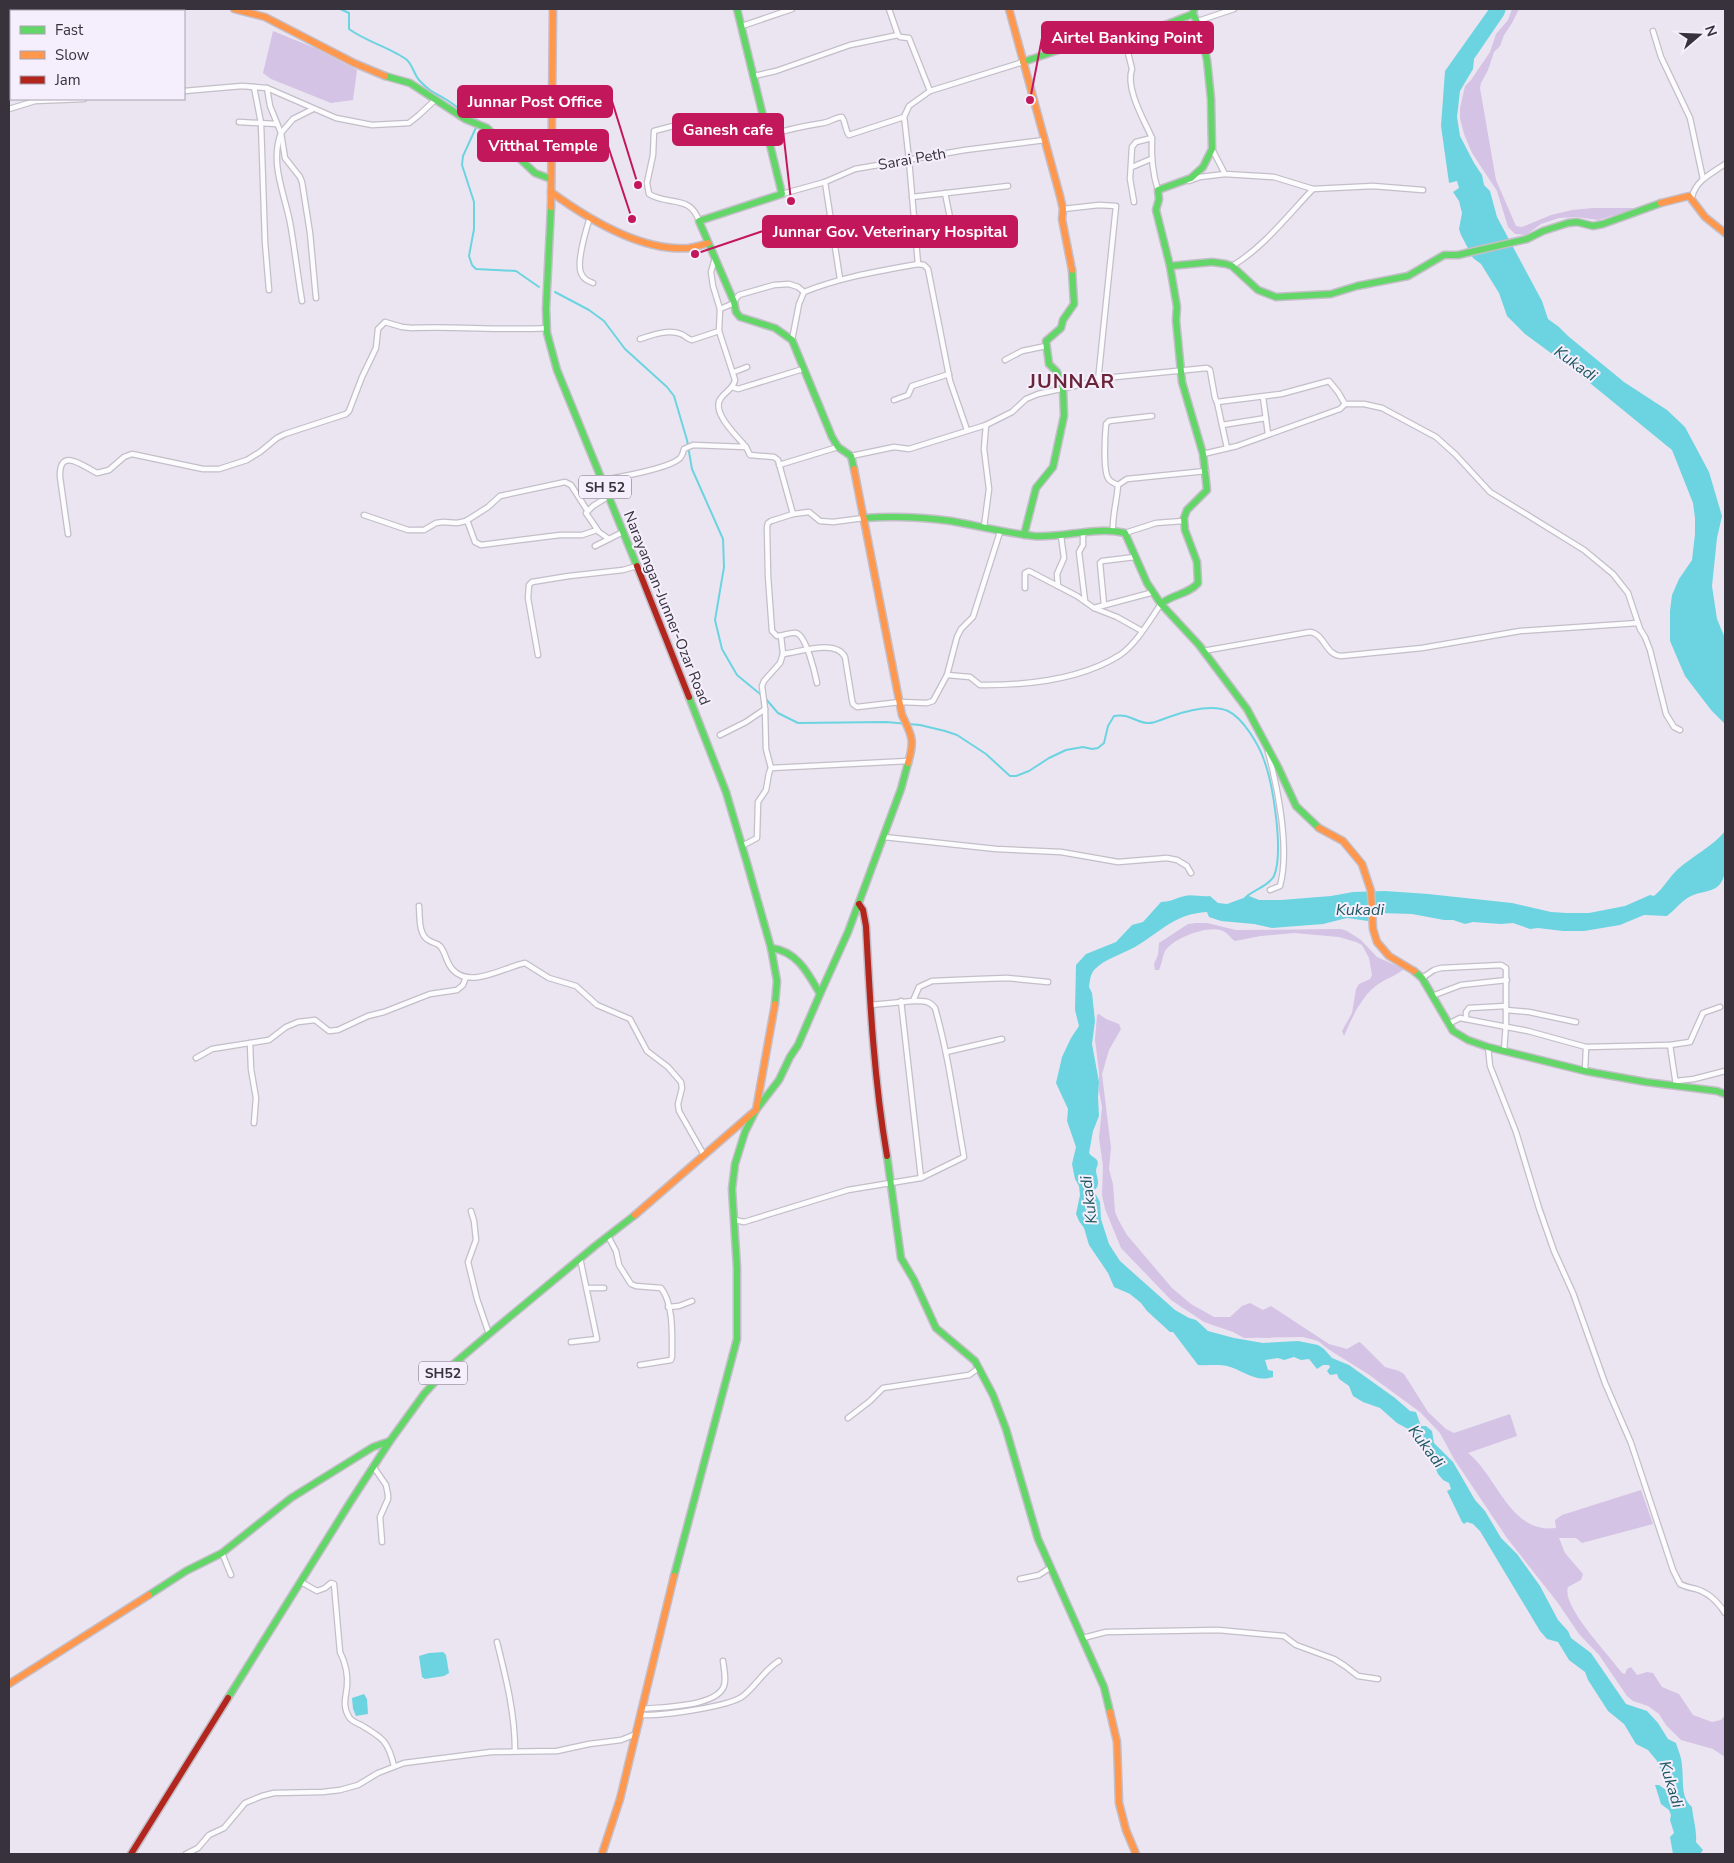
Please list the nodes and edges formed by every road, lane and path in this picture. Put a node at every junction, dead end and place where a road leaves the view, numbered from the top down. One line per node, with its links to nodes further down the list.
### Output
1 (234, 9): 21 (street)
2 (553, 9): 39 (street, Narayangan-Junner-Ozar Road / SH 52)
3 (737, 9): 10 (street)
4 (792, 9): 10 (street)
5 (888, 9): 13 (street)
6 (1008, 9): 14 (street)
7 (1234, 9): 9 (street)
8 (1194, 11): 9 (street); 12 (street)
9 (1198, 21): 33 (street)
10 (742, 26): 15 (street)
11 (1653, 31): 40 (street)
12 (1123, 32): 14 (street); 31 (street)
13 (898, 35): 15 (street); 19 (street)
14 (1023, 62): 19 (street); 32 (street)
15 (754, 76): 25 (street)
16 (254, 87): 17 (street); 18 (street); 27 (street)
17 (266, 88): 23 (street); 28 (street)
18 (185, 91)
19 (930, 91): 24 (street)
20 (38, 100): 22 (street)
21 (435, 100): 23 (street); 39 (street)
22 (9, 108)
23 (313, 109): 29 (street)
24 (904, 117): 30 (street); 34 (street)
25 (764, 120): 30 (street); 55 (street)
26 (239, 122): 27 (street)
27 (261, 123): 28 (street); 65 (street)
28 (277, 124): 29 (street)
29 (281, 133): 67 (street); 68 (street)
30 (768, 136): 49 (street)
31 (1152, 138): 35 (street); 37 (street)
32 (1045, 140): 34 (street, Sarai Peth); 53 (street)
33 (1212, 149): 38 (street); 42 (street)
34 (910, 160): 41 (street, Sarai Peth); 50 (street)
35 (1151, 160): 37 (street); 45 (street)
36 (1725, 164): 40 (street)
37 (1132, 167): 52 (street)
38 (1225, 174): 42 (street); 44 (street)
39 (551, 179): 47 (street, Narayangan-Junner-Ozar Road / SH 52)
40 (1703, 179): 51 (street)
41 (825, 182): 49 (street, Sarai Peth); 63 (street)
42 (1185, 183): 45 (street)
43 (1008, 186): 48 (street)
44 (1313, 189): 46 (street); 62 (street)
45 (1158, 190): 61 (street)
46 (1423, 190)
47 (551, 192): 54 (street); 71 (street, Narayangan-Junner-Ozar Road / SH 52)
48 (945, 193): 50 (street); 57 (street)
49 (782, 194): 55 (street)
50 (912, 196): 60 (street)
51 (1692, 197): 56 (street); 62 (street)
52 (1134, 202)
53 (1063, 210): 75 (street); 82 (street)
54 (590, 217): 58 (street); 64 (street)
55 (699, 221): 58 (street)
56 (1725, 233)
57 (955, 242)
58 (708, 243): 59 (street)
59 (715, 258): 69 (street); 70 (street)
60 (918, 264): 63 (street); 81 (street)
61 (1170, 266): 62 (street); 79 (street)
62 (1232, 266)
63 (840, 279): 66 (street)
64 (593, 283)
65 (269, 290)
66 (804, 292): 69 (street); 74 (street)
67 (316, 298)
68 (302, 301)
69 (734, 302): 70 (street); 74 (street)
70 (720, 309): 72 (street)
71 (547, 328): 102 (street, Narayangan-Junner-Ozar Road / SH 52); 117 (street)
72 (719, 331): 73 (street); 80 (street)
73 (640, 339)
74 (792, 340): 78 (street)
75 (1046, 346): 76 (street); 84 (street)
76 (1004, 360)
77 (747, 368): 80 (street)
78 (803, 369): 83 (street); 96 (street)
79 (1181, 371): 82 (street); 87 (street); 98 (street)
80 (734, 372): 83 (street)
81 (949, 374): 86 (street); 93 (street)
82 (1098, 380): 84 (street)
83 (732, 387): 95 (street)
84 (1063, 388): 91 (street); 119 (street)
85 (1263, 397): 87 (street); 88 (street); 90 (street)
86 (894, 400)
87 (1217, 402): 92 (street)
88 (1346, 404): 94 (street); 132 (street)
89 (1152, 416): 103 (street)
90 (1266, 418): 92 (street); 94 (street)
91 (986, 425): 93 (street); 111 (street)
92 (1222, 425): 97 (street)
93 (967, 430): 99 (street)
94 (1268, 434): 97 (street)
95 (746, 447): 100 (street); 102 (street)
96 (838, 447): 99 (street); 100 (street)
97 (1227, 448): 98 (street)
98 (1203, 454): 101 (street)
99 (851, 456): 108 (street)
100 (779, 464): 106 (street)
101 (1206, 471): 103 (street); 110 (street)
102 (603, 480): 104 (street, Narayangan-Junner-Ozar Road / SH 52)
103 (1118, 485): 115 (street)
104 (609, 496): 105 (street); 113 (street, Narayangan-Junner-Ozar Road / SH 52)
105 (587, 510): 109 (street); 112 (street)
106 (793, 514): 108 (street); 134 (street)
107 (364, 515): 109 (street)
108 (864, 518): 111 (street); 141 (street)
109 (467, 520): 112 (street)
110 (1183, 520): 116 (street); 129 (street)
111 (984, 527): 114 (street)
112 (597, 530): 121 (street)
113 (624, 532): 121 (street); 124 (street, Narayangan-Junner-Ozar Road / SH 52)
114 (1000, 532): 119 (street); 139 (street)
115 (1113, 532): 116 (street); 118 (street)
116 (1125, 533): 123 (street)
117 (68, 534)
118 (1083, 534): 120 (street); 128 (street)
119 (1024, 535): 120 (street)
120 (1061, 536): 125 (street)
121 (608, 540): 122 (street)
122 (595, 546)
123 (1135, 557): 127 (street); 130 (street)
124 (637, 566): 138 (street); 149 (street, Narayangan-Junner-Ozar Road / SH 52)
125 (1058, 586): 126 (street); 128 (street)
126 (1026, 588)
127 (1154, 592): 129 (street); 130 (street)
128 (1085, 601): 131 (street)
129 (1161, 604): 133 (street); 136 (street)
130 (1104, 605): 131 (street)
131 (1094, 608): 133 (street)
132 (1638, 622): 136 (street); 143 (street)
133 (1142, 631): 139 (street)
134 (781, 636): 135 (street); 137 (street)
135 (807, 650): 137 (street); 140 (street); 141 (street)
136 (1203, 651): 145 (street)
137 (783, 654): 142 (street)
138 (538, 655)
139 (947, 675): 141 (street)
140 (817, 682)
141 (900, 702): 146 (street)
142 (766, 709): 144 (street); 147 (street)
143 (1680, 730)
144 (720, 736)
145 (1266, 746): 151 (street); 156 (street)
146 (908, 761): 147 (street); 148 (street)
147 (771, 768): 149 (street)
148 (884, 837): 150 (street); 152 (street)
149 (742, 846): 154 (street, Narayangan-Junner-Ozar Road / SH 52)
150 (1191, 873)
151 (1270, 890)
152 (859, 904): 159 (street); 163 (street)
153 (419, 906): 155 (street)
154 (771, 948): 159 (street); 182 (street, Narayangan-Junner-Ozar Road)
155 (466, 977): 171 (street); 184 (street)
156 (1422, 978): 157 (street); 160 (street)
157 (1507, 980): 160 (street); 165 (street)
158 (1048, 982): 161 (street)
159 (820, 994): 182 (street)
160 (1432, 996): 168 (street)
161 (913, 1000): 162 (street); 176 (street)
162 (901, 1001): 163 (street); 185 (street)
163 (870, 1005): 186 (street)
164 (1720, 1007): 172 (street)
165 (1506, 1008): 166 (street); 167 (street); 169 (street)
166 (1466, 1019): 168 (street); 169 (street)
167 (1576, 1022)
168 (1448, 1024): 173 (street)
169 (1506, 1027): 174 (street); 175 (street)
170 (1002, 1039): 176 (street)
171 (250, 1043): 177 (street); 183 (street)
172 (1670, 1045): 174 (street); 180 (street)
173 (1488, 1047): 175 (street); 208 (street)
174 (1586, 1047): 178 (street)
175 (1504, 1051): 178 (street)
176 (946, 1052): 185 (street)
177 (196, 1058)
178 (1585, 1071): 180 (street)
179 (1725, 1071): 180 (street)
180 (1676, 1083): 181 (street)
181 (1725, 1094)
182 (756, 1110): 184 (street, SH52); 188 (street)
183 (254, 1123)
184 (704, 1155): 189 (street, SH52)
185 (921, 1178): 186 (street)
186 (890, 1183): 188 (street); 198 (street)
187 (471, 1211): 195 (street)
188 (735, 1220): 215 (street)
189 (608, 1236): 190 (street, SH52); 194 (street)
190 (580, 1258): 191 (street); 195 (street, SH52)
191 (586, 1288): 192 (street); 196 (street)
192 (604, 1288)
193 (692, 1301): 194 (street)
194 (668, 1307): 197 (street)
195 (489, 1334): 200 (street, SH52)
196 (571, 1342)
197 (640, 1365)
198 (980, 1368): 199 (street); 204 (street)
199 (848, 1418)
200 (390, 1441): 201 (street, SH52); 203 (street)
201 (373, 1466): 202 (street); 207 (street, SH52)
202 (382, 1542)
203 (222, 1553): 205 (street); 214 (street)
204 (1051, 1567): 206 (street); 209 (street)
205 (231, 1575)
206 (1020, 1579)
207 (301, 1582): 218 (street); 219 (street, SH52)
208 (1725, 1613)
209 (1083, 1638): 213 (street); 222 (street)
210 (497, 1642): 217 (street)
211 (723, 1661): 215 (street)
212 (778, 1661): 215 (street)
213 (1378, 1679)
214 (9, 1684)
215 (642, 1712): 216 (street)
216 (636, 1734): 217 (street); 221 (street)
217 (515, 1750): 218 (street)
218 (394, 1766): 220 (street)
219 (131, 1854)
220 (186, 1854)
221 (602, 1854)
222 (1136, 1854)

